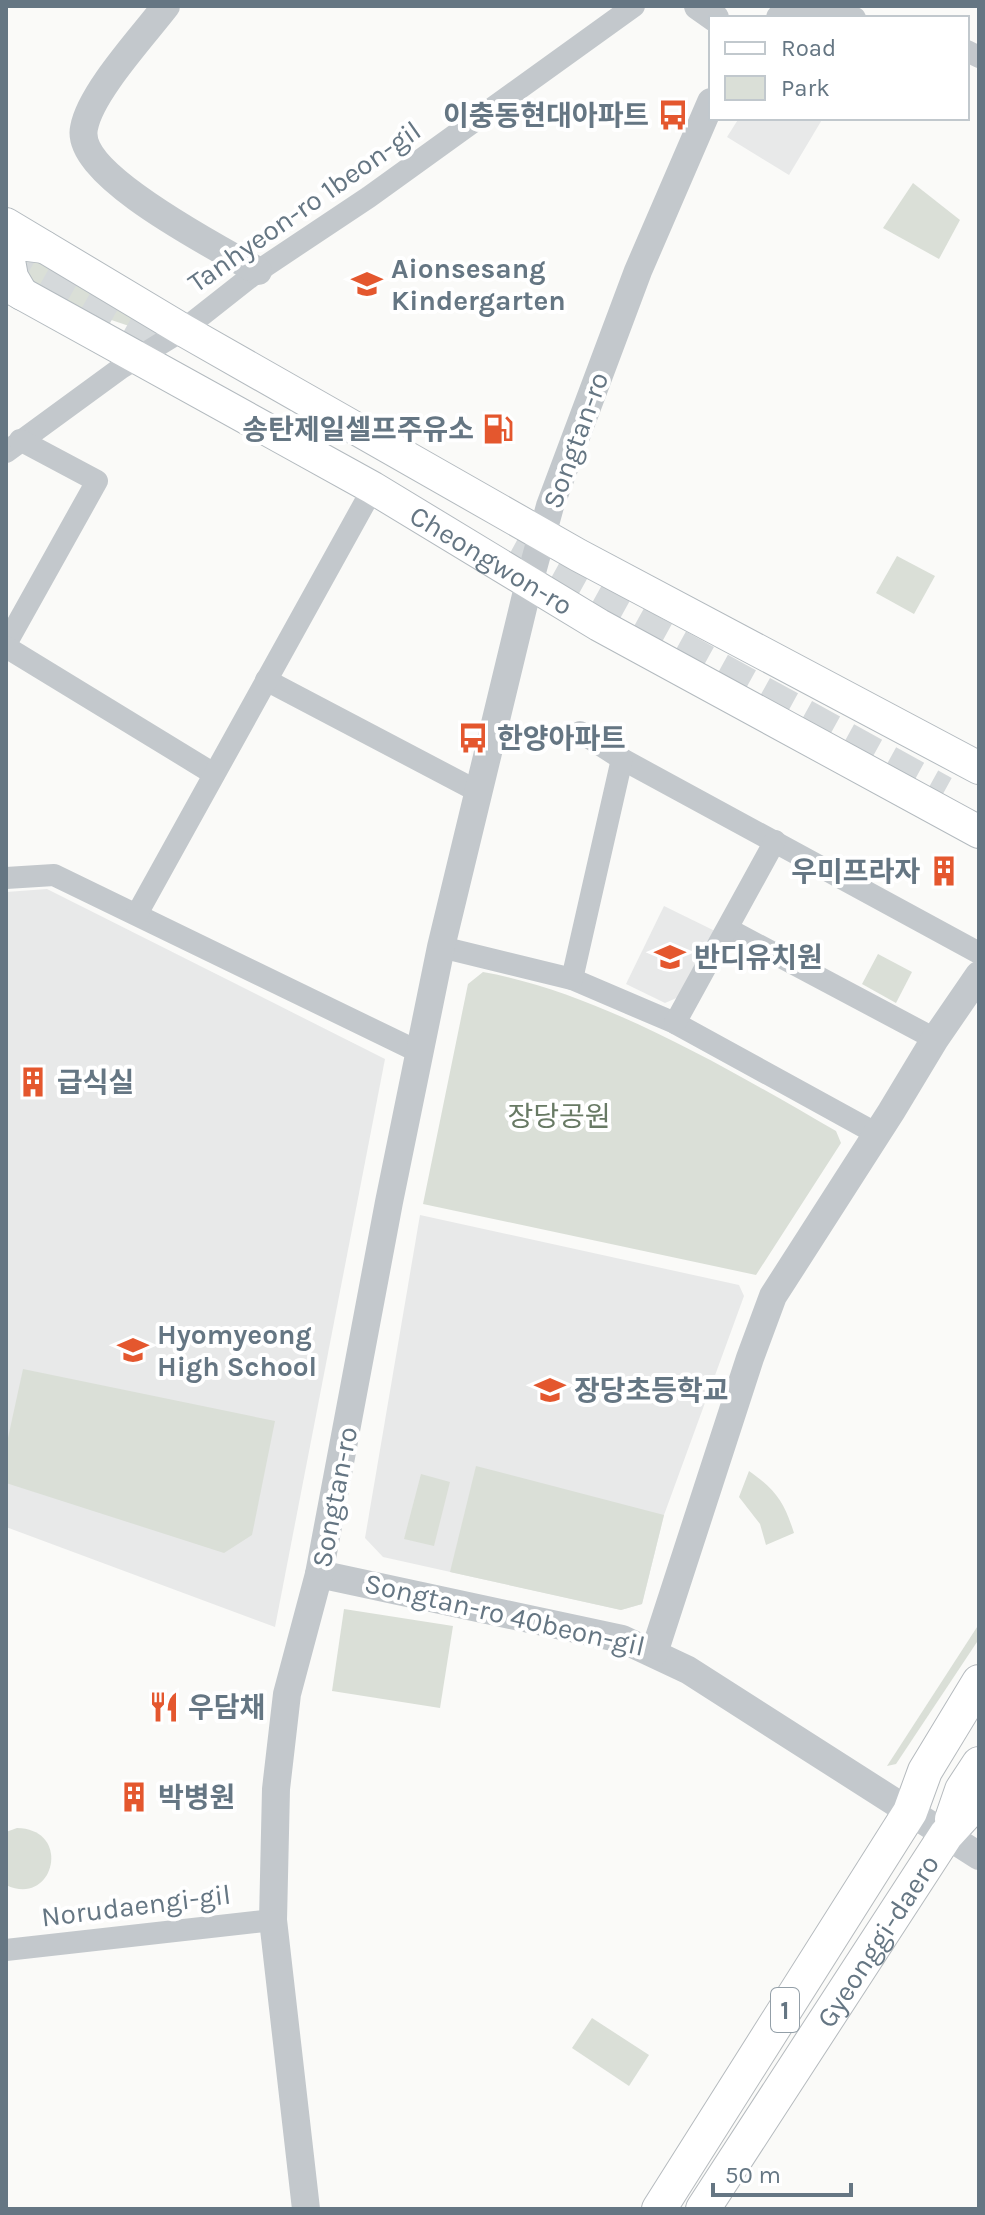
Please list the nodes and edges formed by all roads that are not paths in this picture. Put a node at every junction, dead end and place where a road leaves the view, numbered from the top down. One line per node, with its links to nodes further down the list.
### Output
1 (166, 6): 8 (street)
2 (634, 6): 8 (street, Tanhyeon-ro 1beon-gil)
3 (795, 11): 4 (street)
4 (838, 16)
5 (709, 107): 14 (street, Songtan-ro)
6 (6, 224): 7 (main road, Cheongwon-ro)
7 (44, 247): 9 (main road); 10 (main road, Cheongwon-ro)
8 (258, 271): 10 (street, Tanhyeon-ro 1beon-gil)
9 (14, 290): 11 (main road, Cheongwon-ro)
10 (183, 330): 11 (street, Tanhyeon-ro 1beon-gil); 14 (main road, Cheongwon-ro)
11 (138, 358): 12 (street, Tanhyeon-ro 1beon-gil); 13 (main road, Cheongwon-ro)
12 (13, 446): 18 (street)
13 (373, 488): 16 (main road, Cheongwon-ro); 19 (street)
14 (542, 532): 15 (main road, Cheongwon-ro); 16 (street, Songtan-ro)
15 (624, 577): 17 (main road); 23 (main road, Cheongwon-ro)
16 (529, 583): 17 (main road, Cheongwon-ro); 24 (street, Songtan-ro)
17 (599, 625): 26 (main road, Cheongwon-ro)
18 (6, 646): 22 (street)
19 (266, 680): 22 (street); 24 (street)
20 (580, 732): 21 (street)
21 (622, 759): 27 (street); 34 (street)
22 (214, 774): 29 (street)
23 (965, 779): 25 (main road, Cheongwon-ro)
24 (477, 791): 31 (street, Songtan-ro)
25 (979, 811)
26 (979, 832)
27 (775, 841): 30 (street); 32 (street)
28 (6, 878): 29 (street)
29 (137, 914): 37 (street)
30 (728, 929): 35 (street); 36 (street)
31 (441, 947): 34 (street); 37 (street, Songtan-ro)
32 (979, 953)
33 (979, 975): 36 (street, Songtan-ro 40beon-gil)
34 (572, 979): 35 (street)
35 (675, 1023): 38 (street)
36 (935, 1039): 38 (street, Songtan-ro 40beon-gil)
37 (421, 1053): 39 (street, Songtan-ro)
38 (877, 1134): 40 (street, Songtan-ro 40beon-gil)
39 (319, 1574): 40 (street, Songtan-ro 40beon-gil); 47 (street, Songtan-ro)
40 (654, 1653): 45 (street)
41 (979, 1682): 45 (main road, Gyeonggi-daero / 1)
42 (979, 1720): 45 (main road, Gyeonggi-daero / 1)
43 (979, 1764): 45 (main road, Gyeonggi-daero / 1)
44 (979, 1799): 45 (main road, Gyeonggi-daero)
45 (928, 1823): 46 (street); 50 (main road, Gyeonggi-daero / 1); 51 (main road, Gyeonggi-daero / 1)
46 (979, 1856)
47 (273, 1920): 48 (street, Norudaengi-gil); 49 (street, Songtan-ro)
48 (6, 1950)
49 (306, 2209)
50 (659, 2209)
51 (703, 2209)

